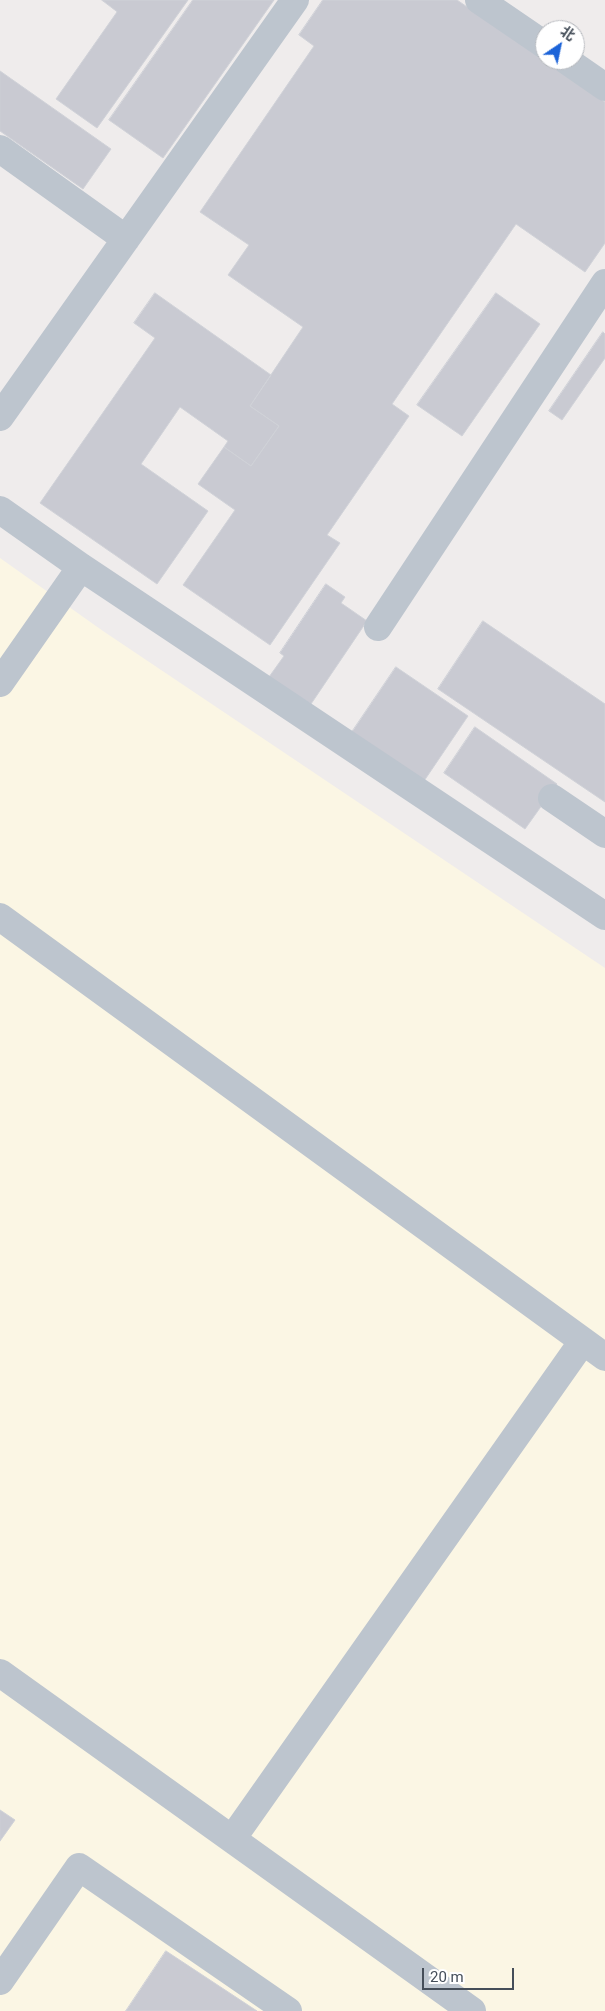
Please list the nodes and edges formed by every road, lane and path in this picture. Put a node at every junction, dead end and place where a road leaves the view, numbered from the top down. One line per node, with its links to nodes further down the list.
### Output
1 (295, 0): 7 (street)
2 (479, 0): 3 (street)
3 (535, 38)
4 (580, 70): 5 (street)
5 (605, 87)
6 (0, 149): 7 (street)
7 (126, 239): 9 (street)
8 (605, 283): 12 (street)
9 (0, 417)
10 (0, 510): 11 (street)
11 (82, 567): 13 (street); 16 (street)
12 (378, 627)
13 (0, 683)
14 (552, 798): 15 (street)
15 (605, 834)
16 (605, 916)
17 (0, 917): 18 (street)
18 (594, 1349): 20 (street)
19 (0, 1673): 20 (street)
20 (232, 1839): 23 (street)
21 (0, 1981): 22 (street)
22 (288, 2011)
23 (472, 2011)

